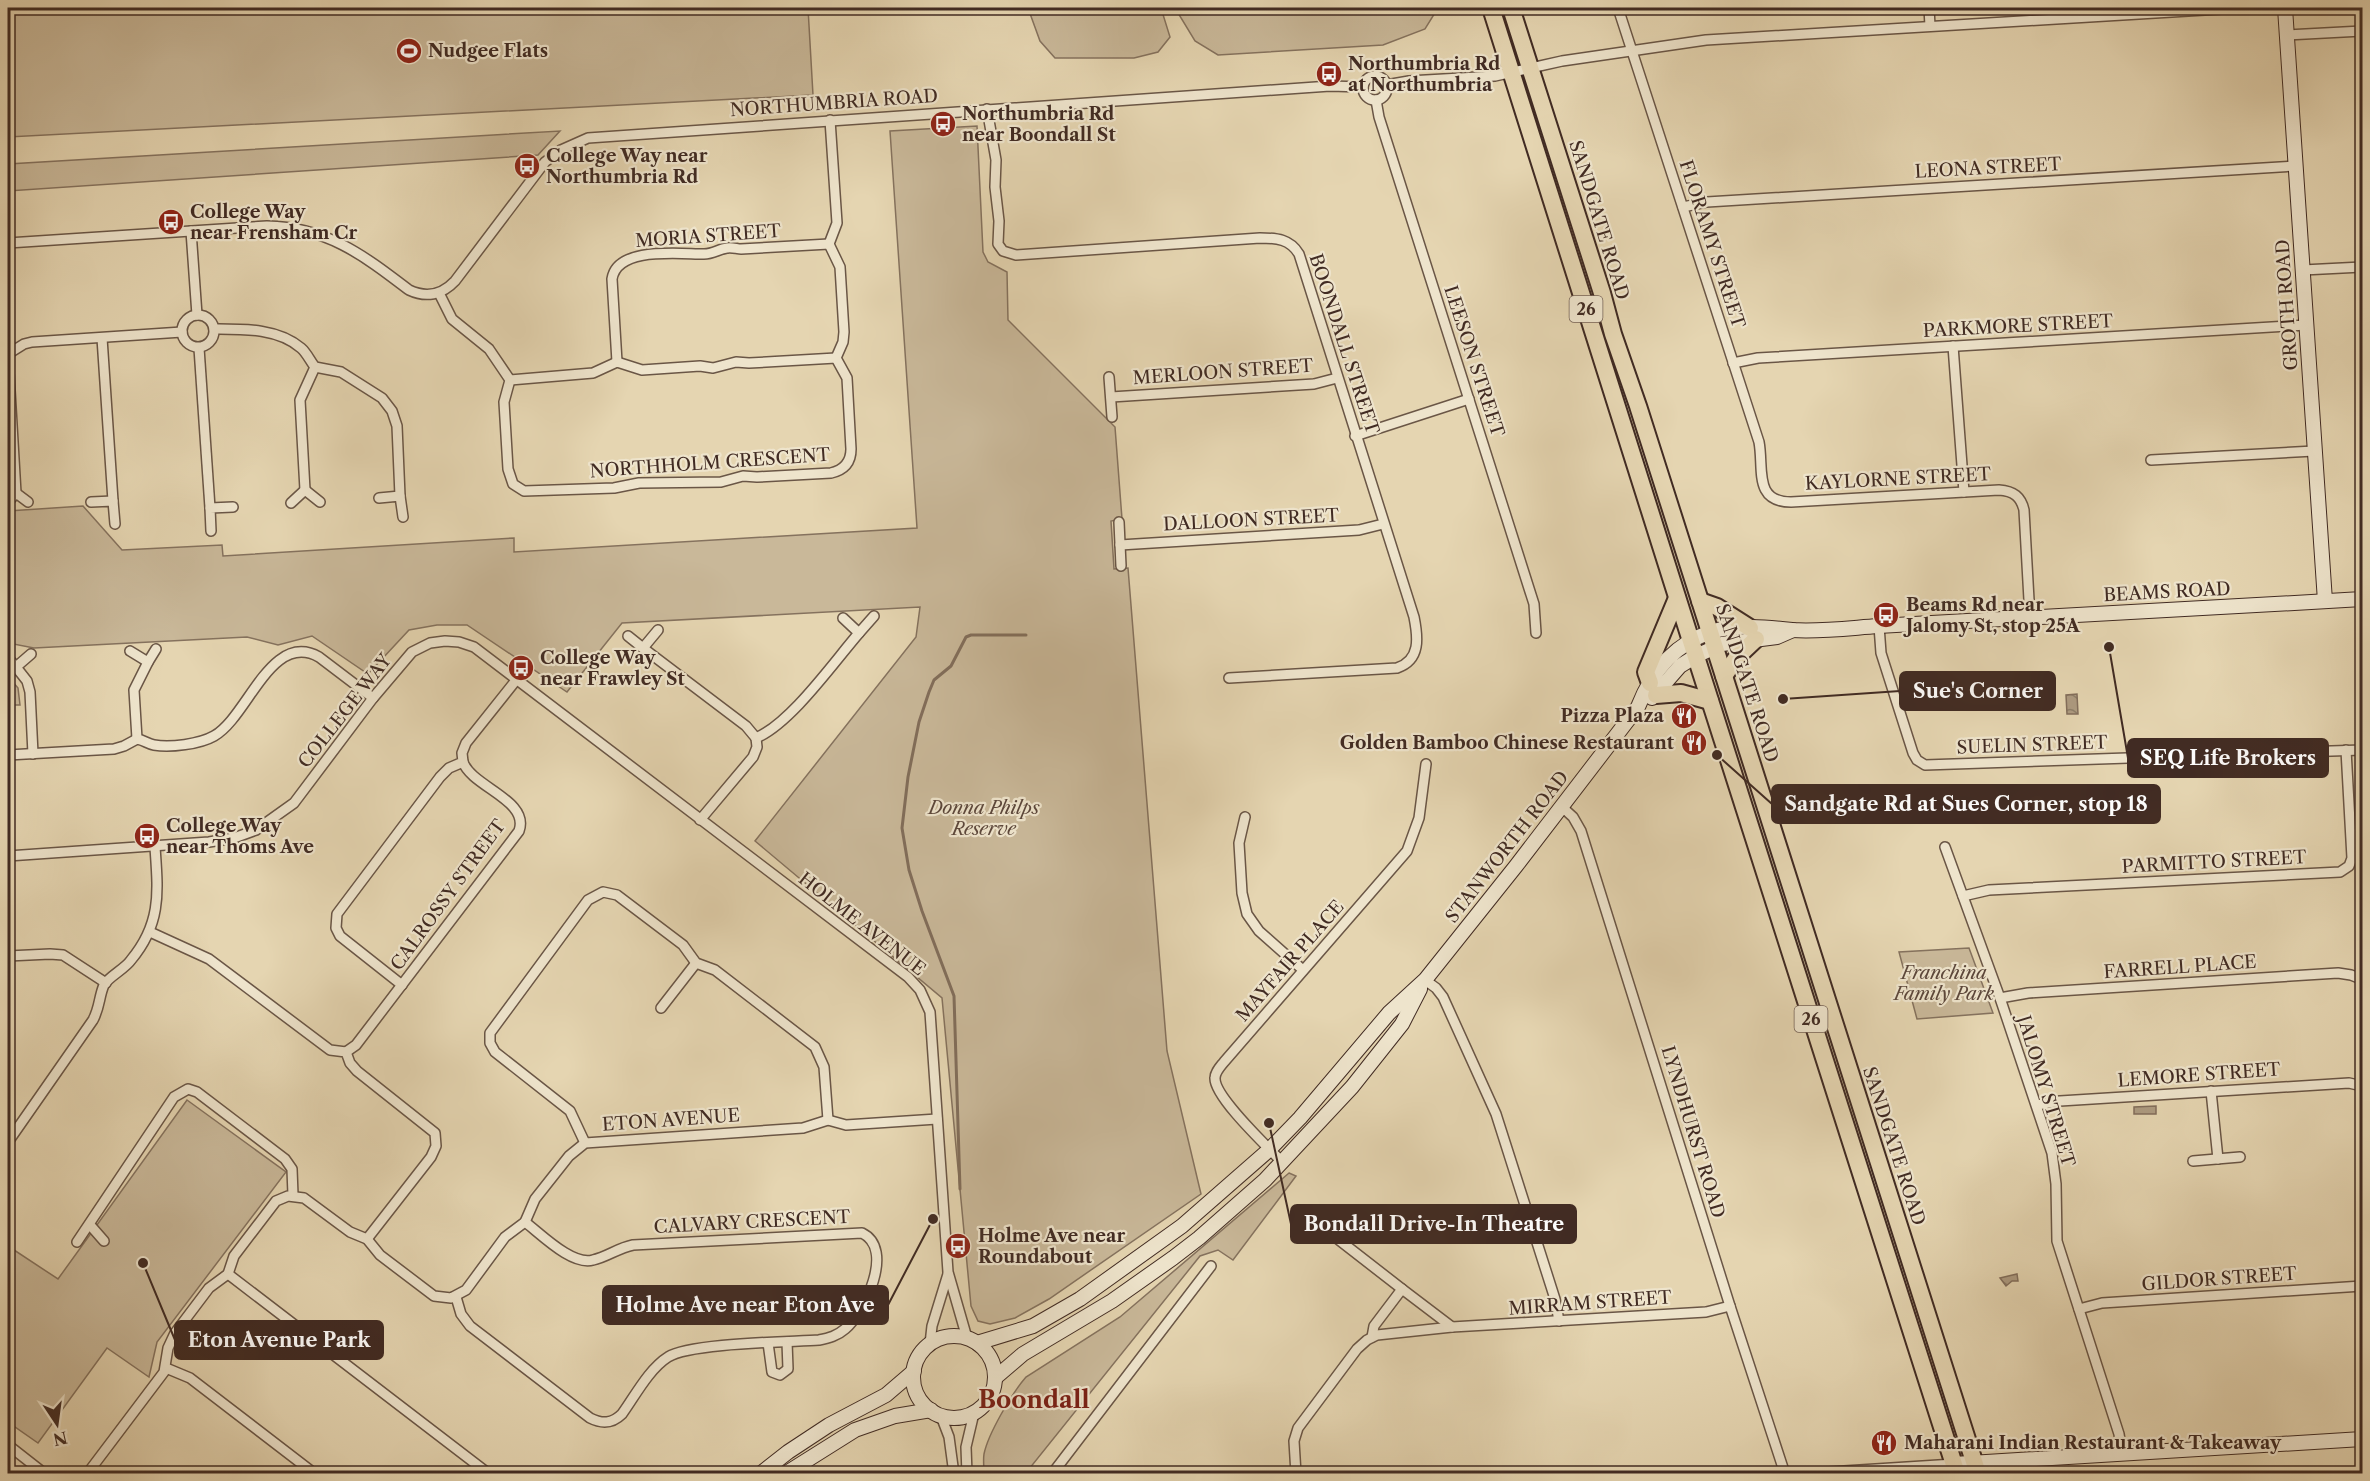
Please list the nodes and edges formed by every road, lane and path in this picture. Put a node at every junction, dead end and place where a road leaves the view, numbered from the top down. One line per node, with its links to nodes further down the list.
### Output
1 (1491, 8): 12 (highway, 26)
2 (1511, 8): 11 (highway, SANDGATE ROAD / 26)
3 (1618, 8): 10 (street, FLORAMY STREET)
4 (1929, 8): 7 (street)
5 (2238, 8): 7 (street)
6 (2285, 8): 9 (main road, GROTH ROAD)
7 (1930, 26): 10 (street)
8 (2362, 31): 9 (street)
9 (2287, 35): 18 (main road, GROTH ROAD)
10 (1632, 50): 11 (street); 19 (street, FLORAMY STREET)
11 (1531, 69): 12 (street); 70 (highway, SANDGATE ROAD / 26)
12 (1512, 73): 13 (street); 68 (highway, 26)
13 (1386, 85): 14 (street); 15 (street)
14 (1363, 87): 15 (street); 16 (street, NORTHUMBRIA ROAD)
15 (1376, 100): 42 (street, LEESON STREET)
16 (987, 109): 17 (street, NORTHUMBRIA ROAD); 39 (street, BOONDALL STREET)
17 (830, 120): 22 (street); 25 (street, NORTHUMBRIA ROAD)
18 (2296, 166): 19 (street, LEONA STREET); 24 (main road, GROTH ROAD)
19 (1683, 207): 36 (street, FLORAMY STREET)
20 (191, 231): 21 (street); 25 (street); 26 (street)
21 (8, 243)
22 (829, 244): 34 (street); 35 (street, MORIA STREET)
23 (2362, 267): 24 (street)
24 (2303, 270): 27 (main road, GROTH ROAD)
25 (439, 293): 40 (street)
26 (197, 315): 28 (street); 29 (street)
27 (2306, 325): 31 (street, PARKMORE STREET); 45 (main road, GROTH ROAD)
28 (214, 328): 32 (street); 37 (street)
29 (182, 333): 30 (street); 32 (street)
30 (102, 338): 33 (street); 53 (street)
31 (1953, 346): 36 (street, PARKMORE STREET); 49 (street)
32 (199, 348): 60 (street)
33 (8, 355): 50 (street)
34 (836, 358): 35 (street); 40 (street, NORTHHOLM CRESCENT)
35 (617, 362): 40 (street)
36 (1733, 363): 48 (street, FLORAMY STREET)
37 (315, 367): 47 (street); 51 (street)
38 (1109, 377): 41 (street, MERLOON STREET)
39 (1337, 378): 41 (street, MERLOON STREET); 44 (street, BOONDALL STREET)
40 (510, 380)
41 (1111, 397): 43 (street, MERLOON STREET)
42 (1469, 399): 44 (street); 78 (street, LEESON STREET)
43 (1112, 417)
44 (1355, 436): 64 (street, BOONDALL STREET)
45 (2314, 451): 46 (street); 71 (main road, GROTH ROAD)
46 (2151, 460)
47 (305, 490): 57 (street); 58 (street)
48 (1766, 492): 49 (street, KAYLORNE STREET)
49 (1964, 492): 74 (street, KAYLORNE STREET)
50 (16, 493): 54 (street); 55 (street)
51 (400, 496): 52 (street); 61 (street)
52 (379, 498)
53 (113, 501): 56 (street); 63 (street)
54 (8, 502)
55 (28, 502)
56 (91, 502)
57 (320, 502)
58 (291, 503)
59 (233, 507): 60 (street)
60 (210, 508): 65 (street)
61 (403, 518)
62 (1119, 522): 66 (street)
63 (115, 524)
64 (1383, 524): 66 (street, DALLOON STREET); 91 (street, BOONDALL STREET)
65 (211, 531)
66 (1120, 545): 67 (street)
67 (1121, 566)
68 (1677, 598): 83 (highway, 26); 93 (highway)
69 (2362, 599): 71 (main road, BEAMS ROAD)
70 (1700, 601): 79 (highway); 81 (highway, SANDGATE ROAD / 26)
71 (2325, 601): 74 (main road, BEAMS ROAD)
72 (874, 616): 77 (street)
73 (843, 618): 77 (street)
74 (2030, 618): 75 (main road, BEAMS ROAD)
75 (1879, 626): 79 (main road, BEAMS ROAD); 98 (street, SUELIN STREET)
76 (658, 630): 82 (street)
77 (859, 633): 96 (street)
78 (1536, 633)
79 (1753, 633): 81 (main road, BEAMS ROAD); 90 (highway)
80 (628, 636): 82 (street)
81 (1712, 640): 83 (main road, STANWORTH ROAD); 90 (highway, SANDGATE ROAD / 26)
82 (643, 648): 96 (street)
83 (1693, 648): 93 (main road, STANWORTH ROAD); 95 (highway, 26)
84 (156, 649): 88 (street)
85 (130, 651): 88 (street)
86 (31, 654): 89 (street)
87 (8, 658): 89 (street)
88 (148, 662): 97 (street)
89 (16, 667): 100 (street)
90 (1724, 675): 164 (highway, SANDGATE ROAD / 26)
91 (1229, 678)
92 (517, 679): 94 (street, COLLEGE WAY); 102 (street); 106 (street, COLLEGE WAY)
93 (1653, 689): 95 (highway); 104 (main road, STANWORTH ROAD)
94 (373, 698): 97 (street); 107 (street, COLLEGE WAY)
95 (1710, 701): 165 (highway, 26)
96 (756, 738): 106 (street)
97 (137, 739): 100 (street)
98 (2346, 750): 99 (street, SUELIN STREET); 110 (street, PARMITTO STREET)
99 (2362, 750)
100 (33, 754): 101 (street)
101 (8, 755)
102 (463, 762): 118 (street, CALROSSY STREET); 118 (street)
103 (1426, 764): 114 (street, MAYFAIR PLACE)
104 (1562, 807): 116 (main road, STANWORTH ROAD); 147 (street, LYNDHURST ROAD)
105 (1245, 817): 114 (street)
106 (700, 820): 125 (street, HOLME AVENUE)
107 (155, 847): 109 (street, COLLEGE WAY); 111 (street)
108 (1945, 847): 110 (street, JALOMY STREET)
109 (8, 856)
110 (1963, 896): 119 (street, JALOMY STREET)
111 (150, 932): 117 (street); 121 (street)
112 (8, 956): 117 (street)
113 (696, 963): 120 (street); 126 (street); 128 (street)
114 (1303, 970): 129 (street, MAYFAIR PLACE)
115 (2361, 979): 119 (street, FARRELL PLACE)
116 (1425, 980): 129 (main road, STANWORTH ROAD); 133 (main road, STANWORTH ROAD); 149 (street)
117 (106, 983): 127 (street)
118 (402, 985): 121 (street, CALROSSY STREET)
119 (2000, 998): 124 (street, JALOMY STREET)
120 (661, 1008)
121 (346, 1052): 138 (street)
122 (2362, 1086): 123 (street, LEMORE STREET)
123 (2211, 1091): 124 (street, LEMORE STREET); 131 (street)
124 (2037, 1105): 148 (street, JALOMY STREET)
125 (937, 1119): 126 (street, ETON AVENUE); 142 (street, HOLME AVENUE)
126 (828, 1120): 128 (street, ETON AVENUE)
127 (8, 1142)
128 (585, 1143): 136 (street, ETON AVENUE)
129 (1270, 1149): 133 (street, MAYFAIR PLACE); 152 (main road, STANWORTH ROAD)
130 (2240, 1157): 131 (street)
131 (2218, 1159): 132 (street)
132 (2193, 1161)
133 (1283, 1163): 158 (main road, STANWORTH ROAD)
134 (293, 1195): 137 (street); 138 (street); 143 (street)
135 (1303, 1212): 145 (street)
136 (525, 1222): 146 (street, ETON AVENUE); 153 (street, CALVARY CRESCENT)
137 (90, 1225): 139 (street); 140 (street)
138 (367, 1239): 146 (street)
139 (104, 1241)
140 (77, 1242)
141 (1211, 1266): 174 (street)
142 (948, 1272): 152 (street, HOLME AVENUE); 155 (street, HOLME AVENUE)
143 (228, 1274): 156 (street); 169 (street)
144 (2362, 1286): 148 (street, GILDOR STREET)
145 (1402, 1290): 150 (street); 151 (street)
146 (456, 1297): 154 (street, CALVARY CRESCENT)
147 (1730, 1306): 149 (street, MIRRAM STREET); 176 (street, LYNDHURST ROAD)
148 (2079, 1309): 163 (street, JALOMY STREET)
149 (1559, 1321): 150 (street, MIRRAM STREET)
150 (1452, 1328): 151 (street, MIRRAM STREET)
151 (1372, 1337): 175 (street)
152 (972, 1340): 155 (main road); 158 (main road)
153 (787, 1342): 154 (street, CALVARY CRESCENT); 154 (street)
154 (768, 1343)
155 (930, 1344): 157 (main road)
156 (166, 1368): 167 (street); 168 (street)
157 (914, 1371): 159 (main road); 170 (main road)
158 (995, 1378): 160 (main road)
159 (936, 1413): 160 (main road); 171 (main road); 172 (street)
160 (974, 1413): 173 (street)
161 (2362, 1439): 163 (main road)
162 (8, 1445): 166 (street)
163 (2122, 1453): 164 (main road)
164 (1976, 1468): 165 (main road)
165 (1956, 1469): 177 (street)
166 (45, 1473)
167 (87, 1473)
168 (315, 1473)
169 (489, 1473)
170 (760, 1473)
171 (785, 1473)
172 (954, 1473)
173 (967, 1473)
174 (1052, 1473)
175 (1296, 1473)
176 (1785, 1473)
177 (1797, 1473)

